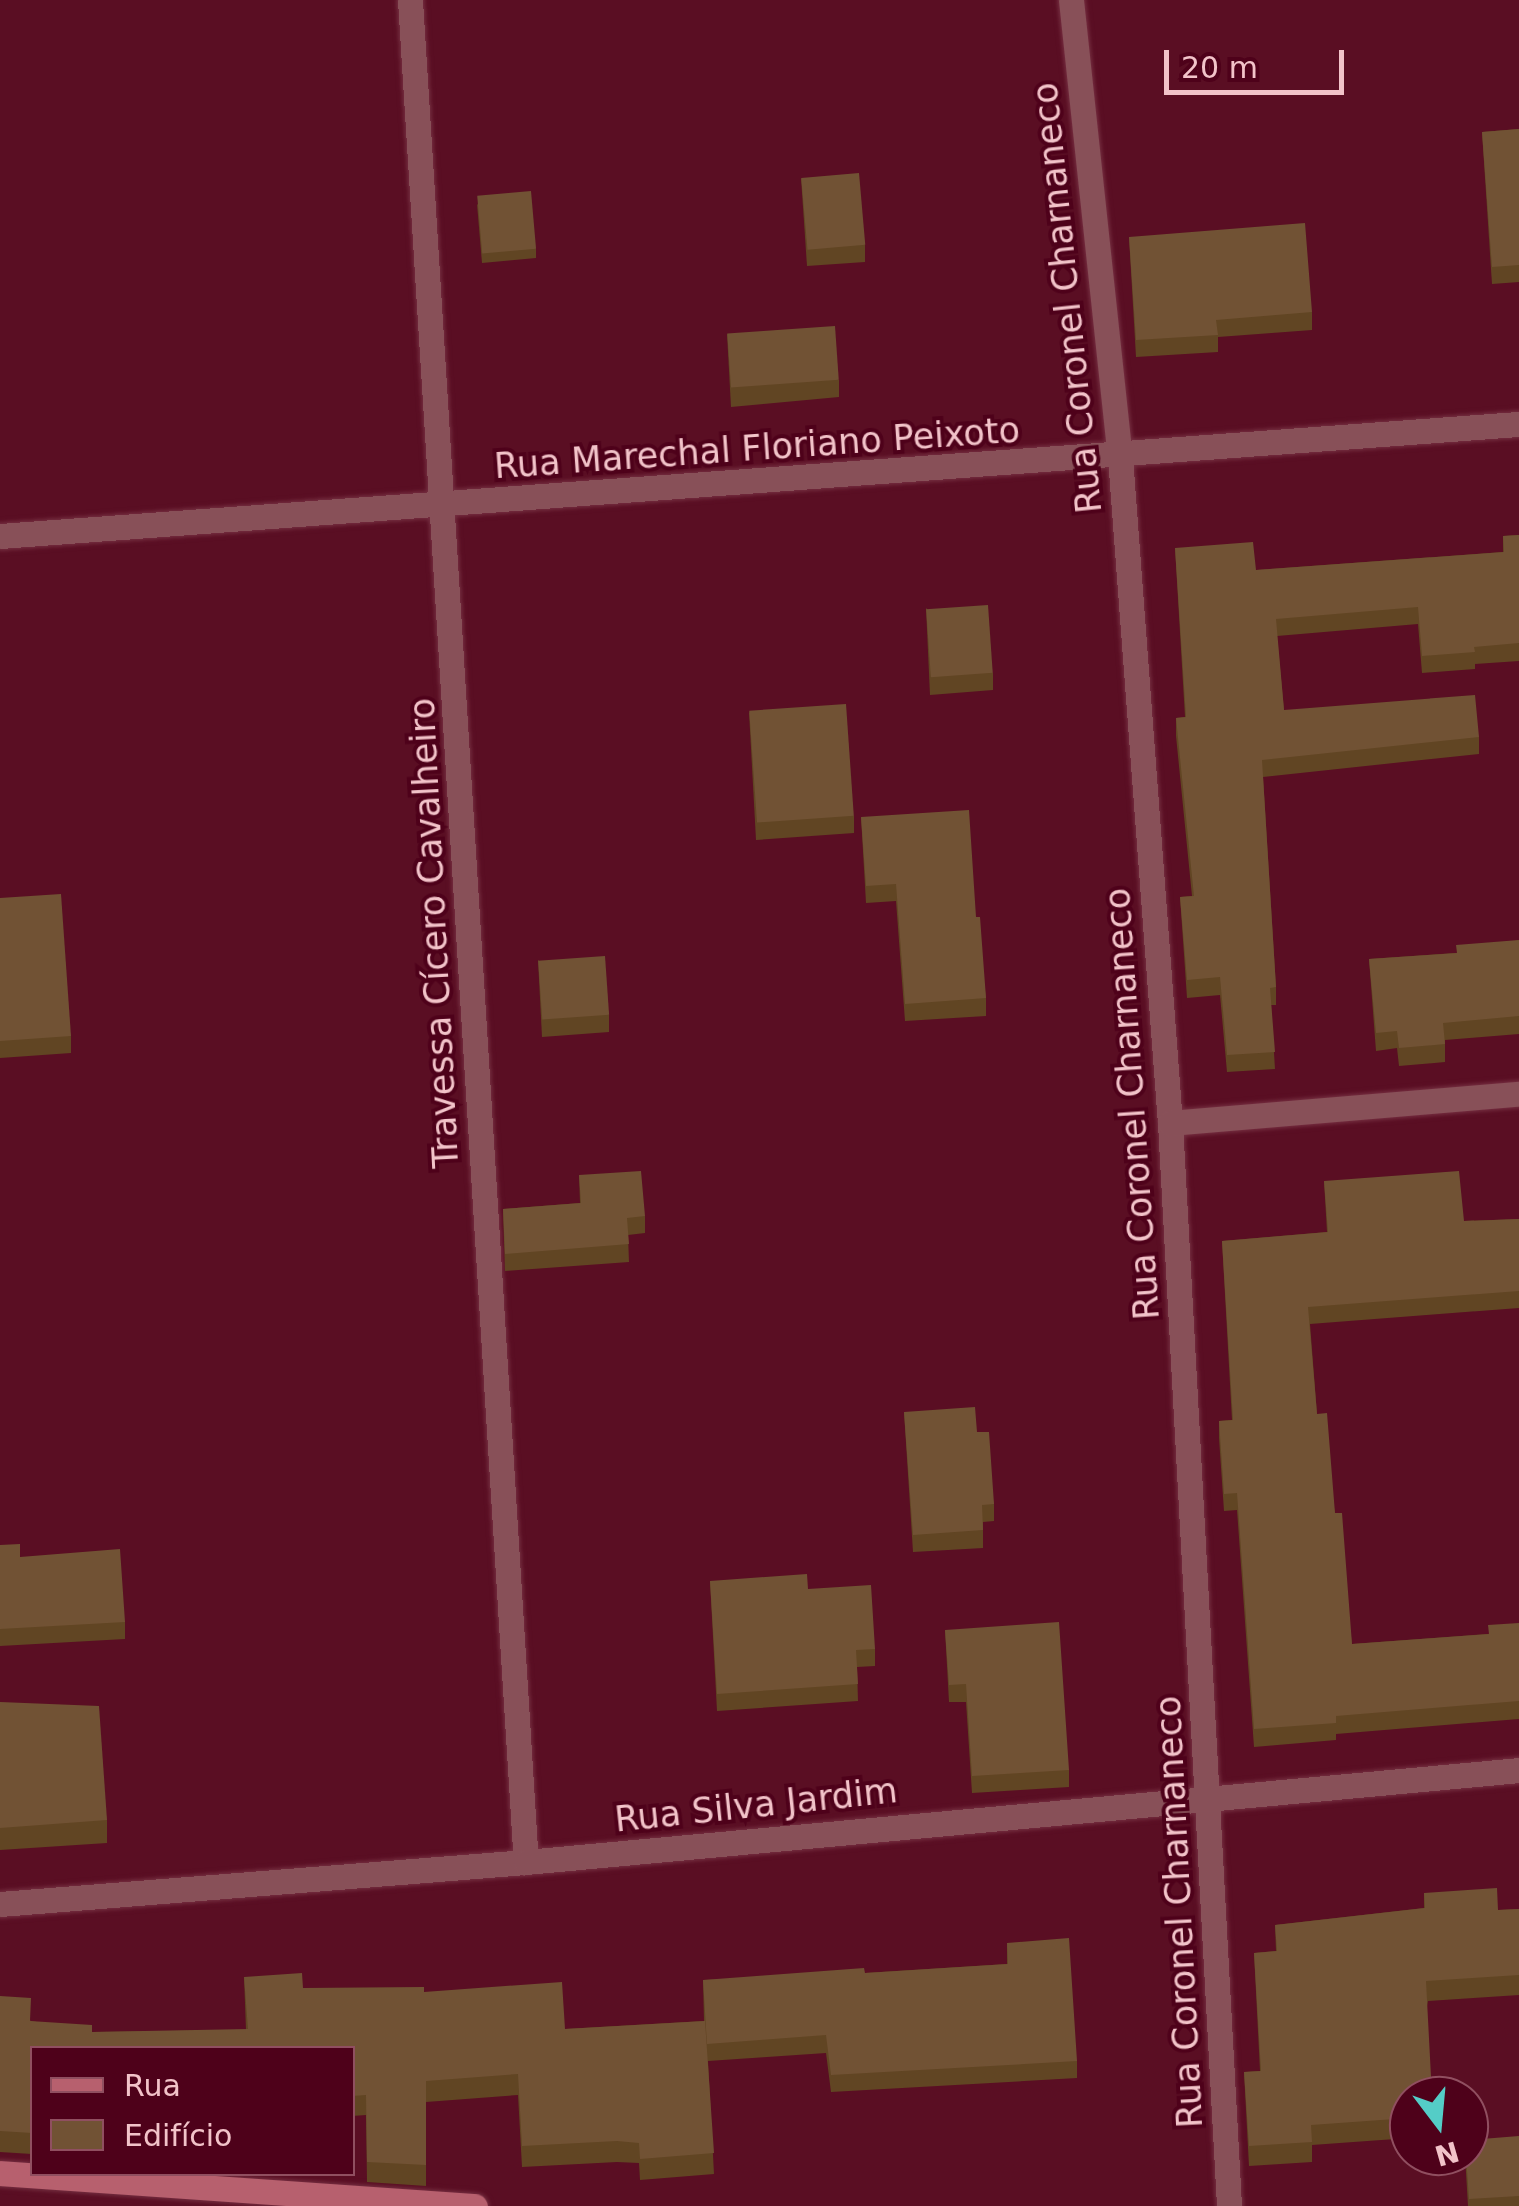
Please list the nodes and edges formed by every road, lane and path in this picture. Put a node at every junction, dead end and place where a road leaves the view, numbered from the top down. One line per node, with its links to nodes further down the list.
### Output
1 (410, 0): 5 (street, Travessa Cícero Cavalheiro)
2 (1071, 0): 4 (street, Rua Coronel Charnaneco)
3 (1519, 424): 4 (street, Rua Marechal Floriano Peixoto)
4 (1120, 457): 5 (street, Rua Marechal Floriano Peixoto); 8 (street, Rua Coronel Charnaneco)
5 (443, 505): 6 (street, Rua Marechal Floriano Peixoto); 11 (street, Travessa Cícero Cavalheiro)
6 (0, 536)
7 (1519, 1094): 8 (street)
8 (1170, 1123): 10 (street, Rua Coronel Charnaneco)
9 (1519, 1770): 10 (street, Rua Silva Jardim)
10 (1209, 1796): 11 (street, Rua Silva Jardim); 17 (street, Rua Coronel Charnaneco)
11 (526, 1862): 12 (street, Rua Silva Jardim)
12 (0, 1904)
13 (0, 2173): 14 (street)
14 (30, 2175)
15 (43, 2176): 16 (street)
16 (474, 2206)
17 (1229, 2206)

